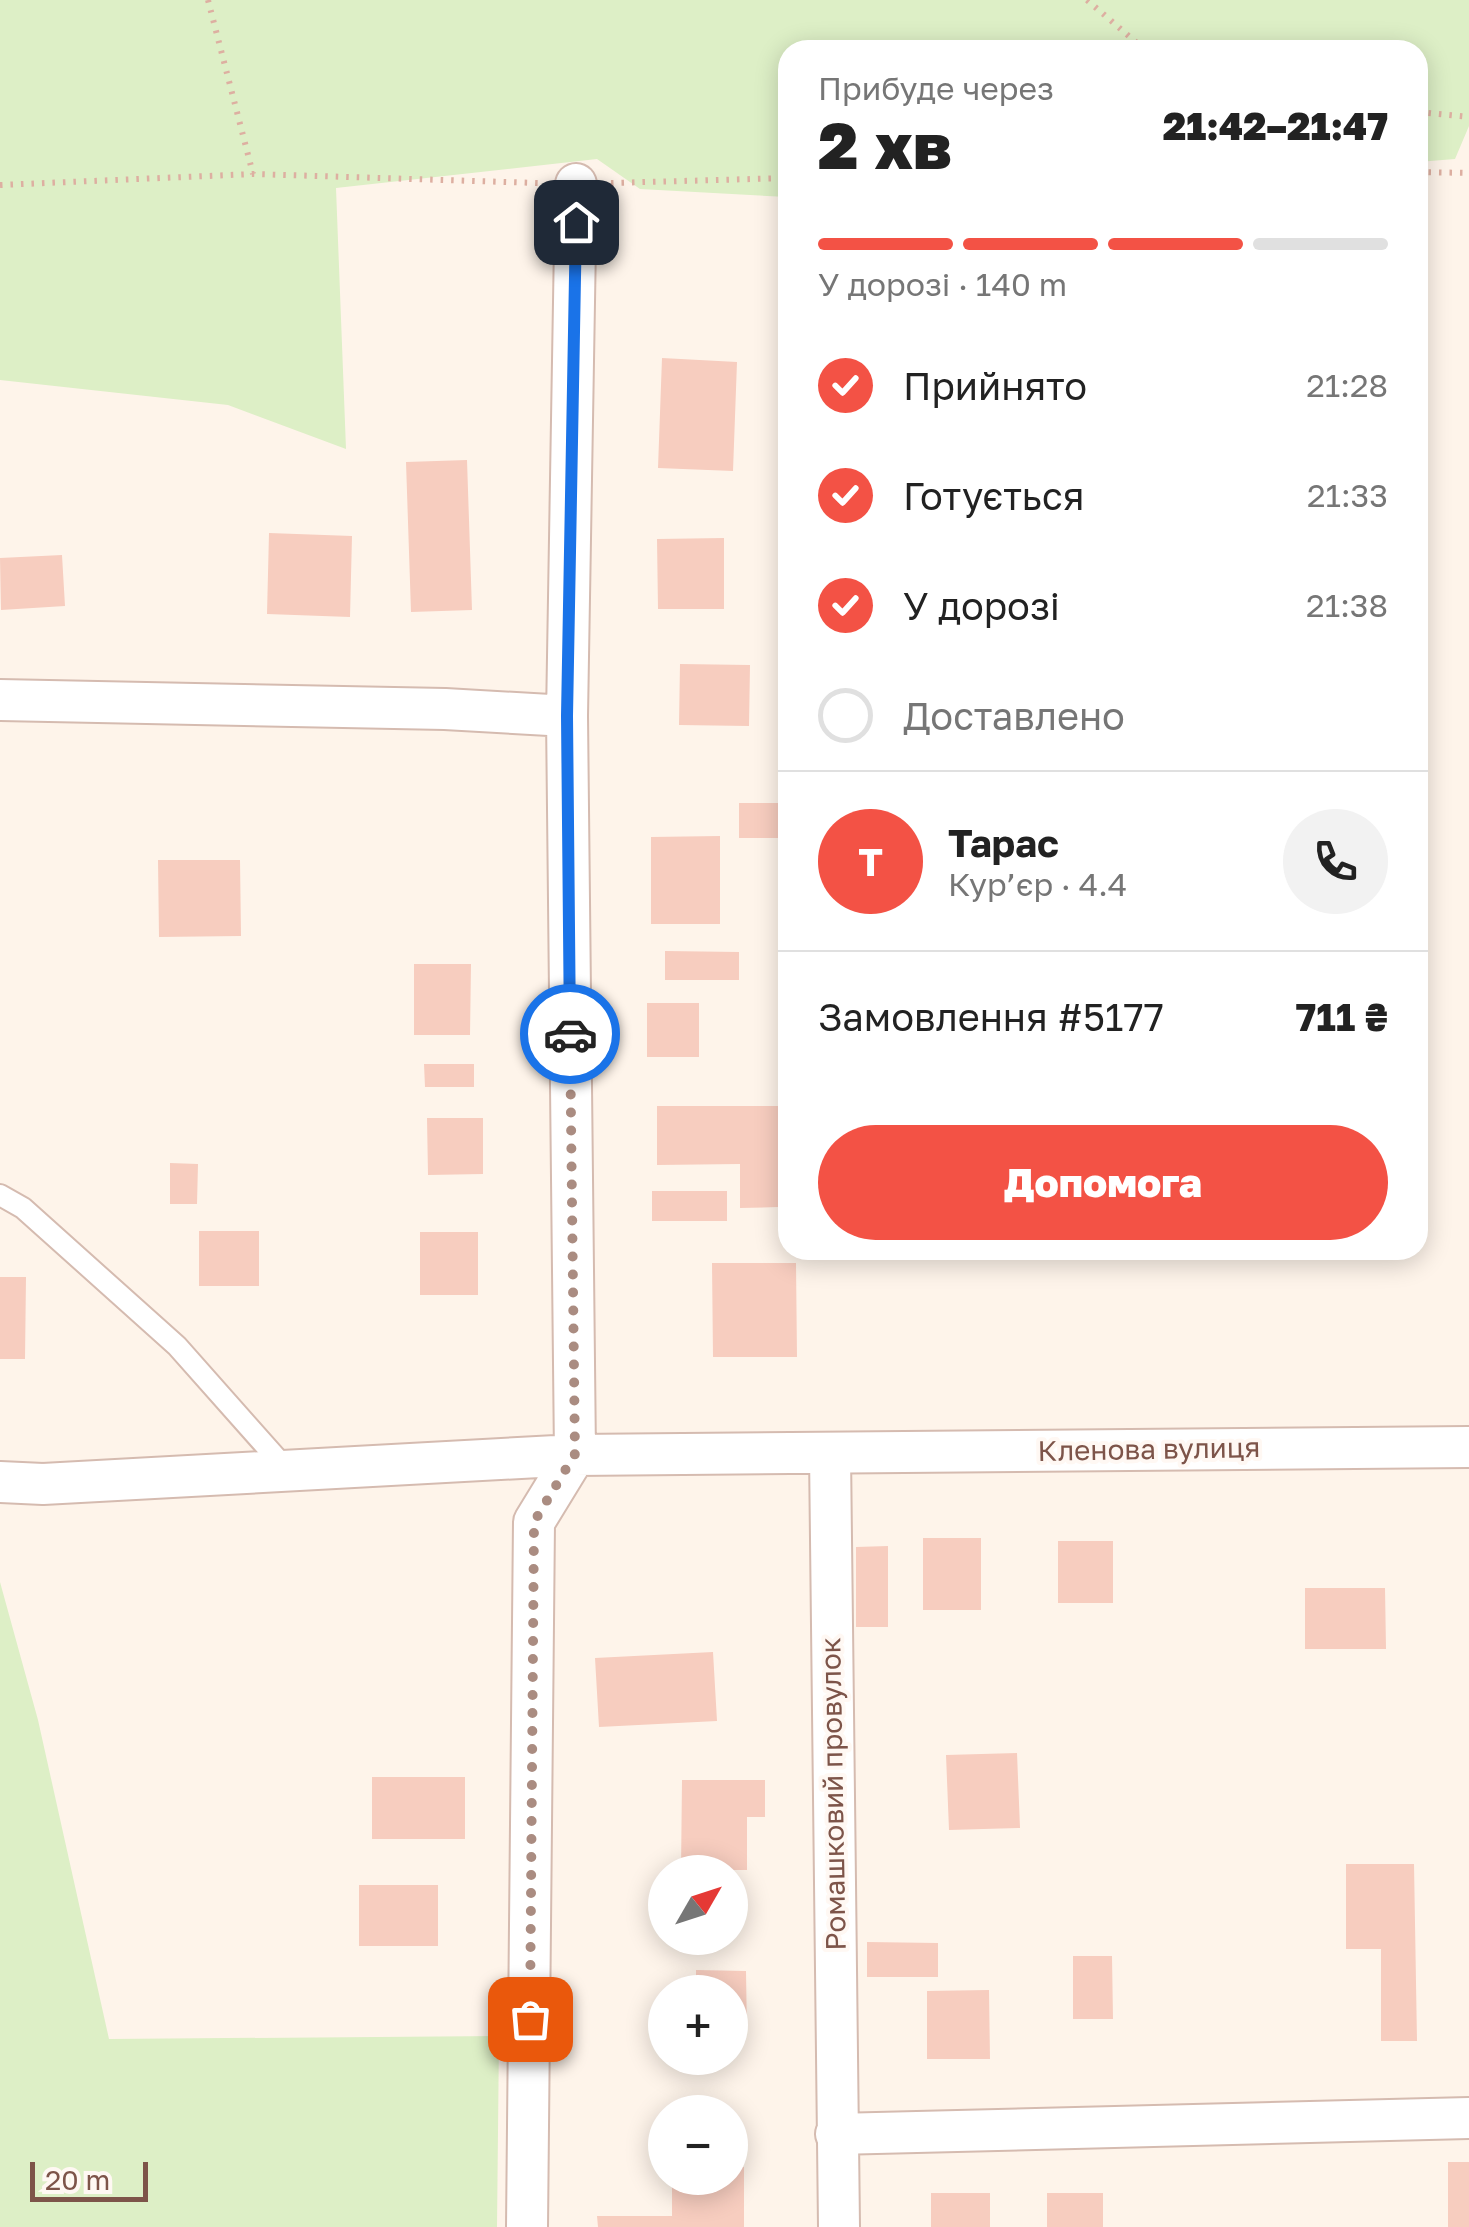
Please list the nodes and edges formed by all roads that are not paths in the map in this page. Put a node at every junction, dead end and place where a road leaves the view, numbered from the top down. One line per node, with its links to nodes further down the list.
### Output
1 (576, 184): 3 (street)
2 (0, 700): 3 (street)
3 (567, 716): 7 (street)
4 (0, 1195): 8 (lane)
5 (1469, 1447): 6 (street, Кленова вулиця)
6 (830, 1453): 7 (street, Кленова вулиця); 11 (street, Ромашковий провулок)
7 (575, 1454): 8 (street, Кленова вулиця); 12 (street)
8 (288, 1470): 9 (street, Кленова вулиця)
9 (0, 1482)
10 (1469, 2118): 11 (street)
11 (836, 2134): 13 (street, Ромашковий провулок)
12 (527, 2227)
13 (839, 2227)

